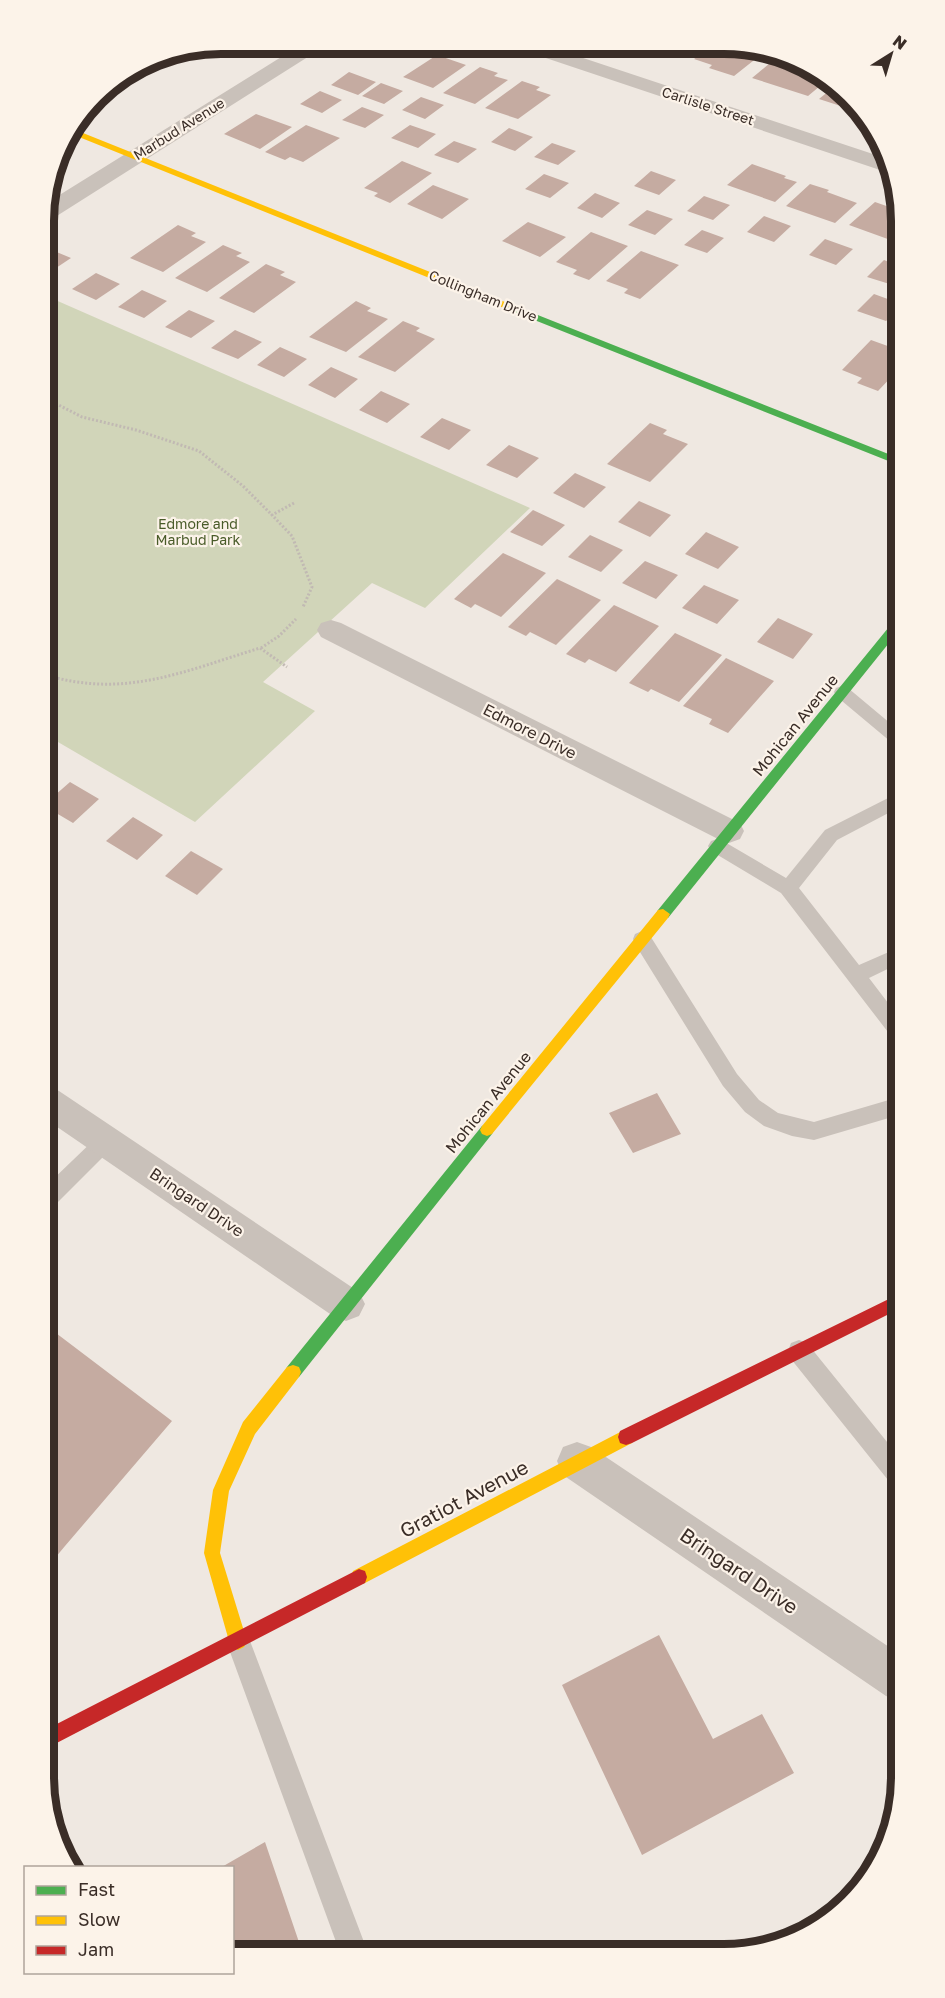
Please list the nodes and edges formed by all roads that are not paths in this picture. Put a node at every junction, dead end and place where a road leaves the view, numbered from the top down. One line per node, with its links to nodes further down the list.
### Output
1 (299, 54): 4 (street, Marbud Avenue)
2 (553, 54): 5 (street, Carlisle Street)
3 (79, 134): 4 (street, Collingham Drive)
4 (134, 157): 6 (street, Marbud Avenue); 7 (street, Collingham Drive)
5 (880, 164)
6 (54, 208)
7 (891, 459)
8 (331, 630): 13 (street, Edmore Drive)
9 (891, 632): 10 (street, Mohican Avenue)
10 (842, 692): 11 (lane); 13 (street, Mohican Avenue)
11 (891, 733)
12 (891, 804): 14 (lane)
13 (723, 838): 14 (lane); 15 (street, Mohican Avenue)
14 (788, 888): 17 (lane)
15 (642, 939): 20 (lane); 23 (street, Mohican Avenue)
16 (891, 959): 17 (lane)
17 (856, 975): 18 (lane)
18 (891, 1021)
19 (54, 1106): 21 (street, Bringard Drive)
20 (891, 1109)
21 (106, 1141): 22 (lane); 23 (street, Bringard Drive)
22 (54, 1192)
23 (346, 1304): 28 (street, Mohican Avenue)
24 (891, 1305): 25 (street, Gratiot Avenue)
25 (799, 1351): 26 (street, Gratiot Avenue); 27 (lane)
26 (577, 1461): 28 (street, Gratiot Avenue); 29 (street, Bringard Drive)
27 (891, 1466)
28 (238, 1641): 30 (street, Gratiot Avenue); 31 (lane)
29 (891, 1674)
30 (54, 1735)
31 (351, 1944)

